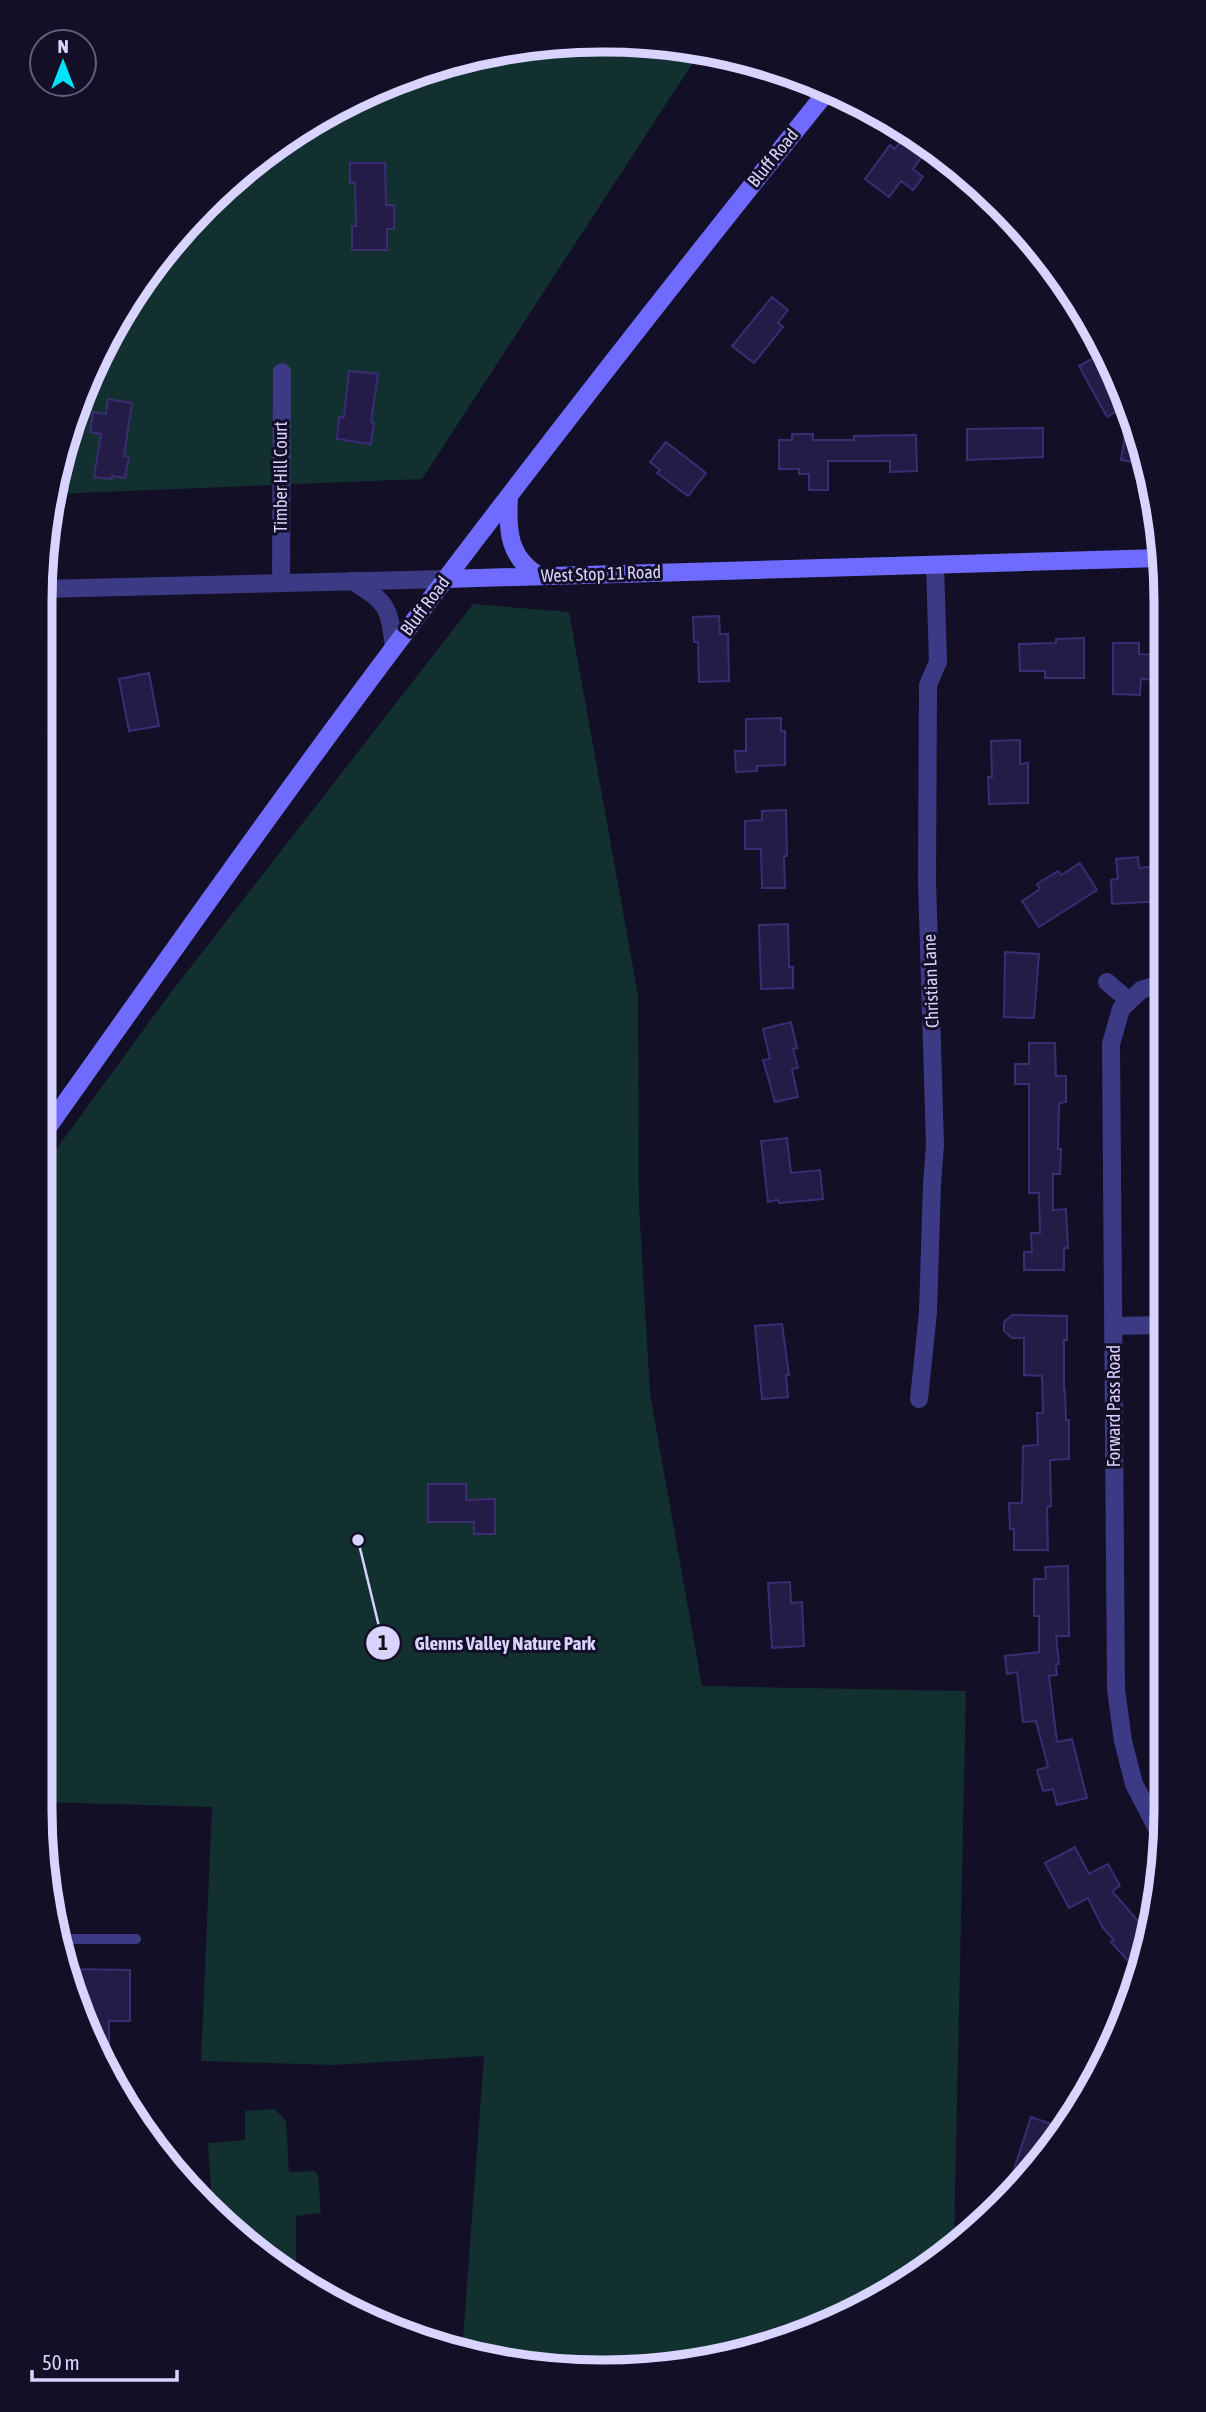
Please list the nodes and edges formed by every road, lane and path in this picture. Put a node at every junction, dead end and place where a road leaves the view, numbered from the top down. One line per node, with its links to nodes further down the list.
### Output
1 (822, 98): 3 (main road, Bluff Road)
2 (282, 372): 9 (street, Timber Hill Court)
3 (509, 498): 6 (main road); 7 (main road, Bluff Road)
4 (1151, 558): 5 (main road, West Stop 11 Road)
5 (935, 565): 6 (main road, West Stop 11 Road); 18 (street, Christian Lane)
6 (540, 576): 7 (main road, West Stop 11 Road)
7 (446, 579): 8 (street, West Stop 11 Road); 11 (main road, Bluff Road)
8 (352, 581): 9 (street, West Stop 11 Road); 11 (street)
9 (281, 583): 10 (street, West Stop 11 Road)
10 (53, 589)
11 (394, 647): 15 (main road, Bluff Road)
12 (1107, 982): 14 (street)
13 (1154, 986): 14 (street)
14 (1129, 1001): 17 (street, Forward Pass Road)
15 (52, 1122)
16 (1154, 1325): 17 (street)
17 (1113, 1326): 19 (street, Forward Pass Road)
18 (919, 1399)
19 (1153, 1821)
20 (68, 1939): 21 (lane)
21 (136, 1939)

